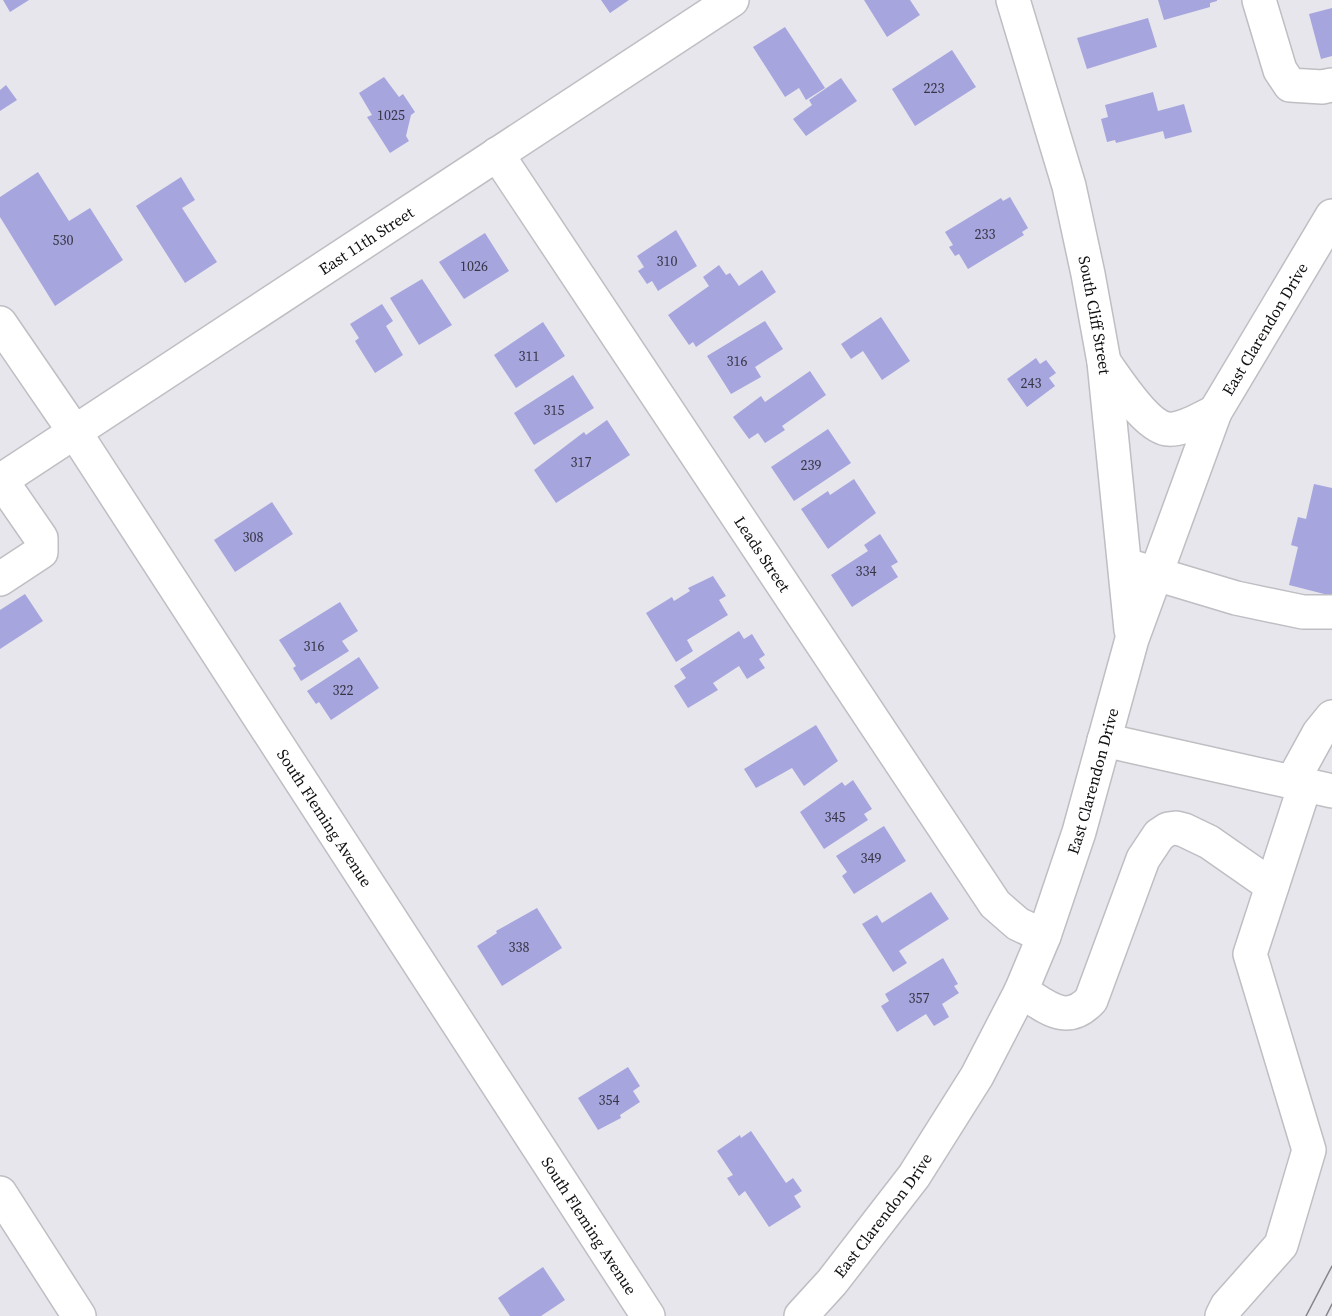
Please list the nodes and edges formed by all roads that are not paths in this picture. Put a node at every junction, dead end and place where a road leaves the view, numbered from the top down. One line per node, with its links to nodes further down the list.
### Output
1 (732, 0): 5 (street, East 11th Street)
2 (1013, 0): 8 (street, South Cliff Street)
3 (1259, 0): 4 (street)
4 (1332, 85)
5 (496, 154): 10 (street, East 11th Street); 21 (street, Leads Street)
6 (1332, 216): 9 (street, East Clarendon Drive)
7 (0, 323): 10 (street, South Fleming Avenue)
8 (1104, 362): 9 (street); 12 (street, South Cliff Street)
9 (1215, 412): 13 (street, East Clarendon Drive)
10 (74, 431): 11 (street, East 11th Street); 25 (street, South Fleming Avenue)
11 (1, 480): 14 (street)
12 (1124, 564): 13 (street); 16 (street, South Cliff Street)
13 (1155, 574): 15 (street); 16 (street, East Clarendon Drive)
14 (0, 579)
15 (1332, 612)
16 (1132, 639): 18 (street, East Clarendon Drive)
17 (1332, 717): 19 (street)
18 (1104, 740): 19 (street); 21 (street, East Clarendon Drive)
19 (1310, 786): 20 (street)
20 (1272, 886): 22 (street); 27 (street)
21 (1044, 936): 22 (street, East Clarendon Drive)
22 (1021, 991): 26 (street, East Clarendon Drive)
23 (0, 1193): 24 (street)
24 (79, 1316)
25 (648, 1316)
26 (801, 1316)
27 (1222, 1316)

